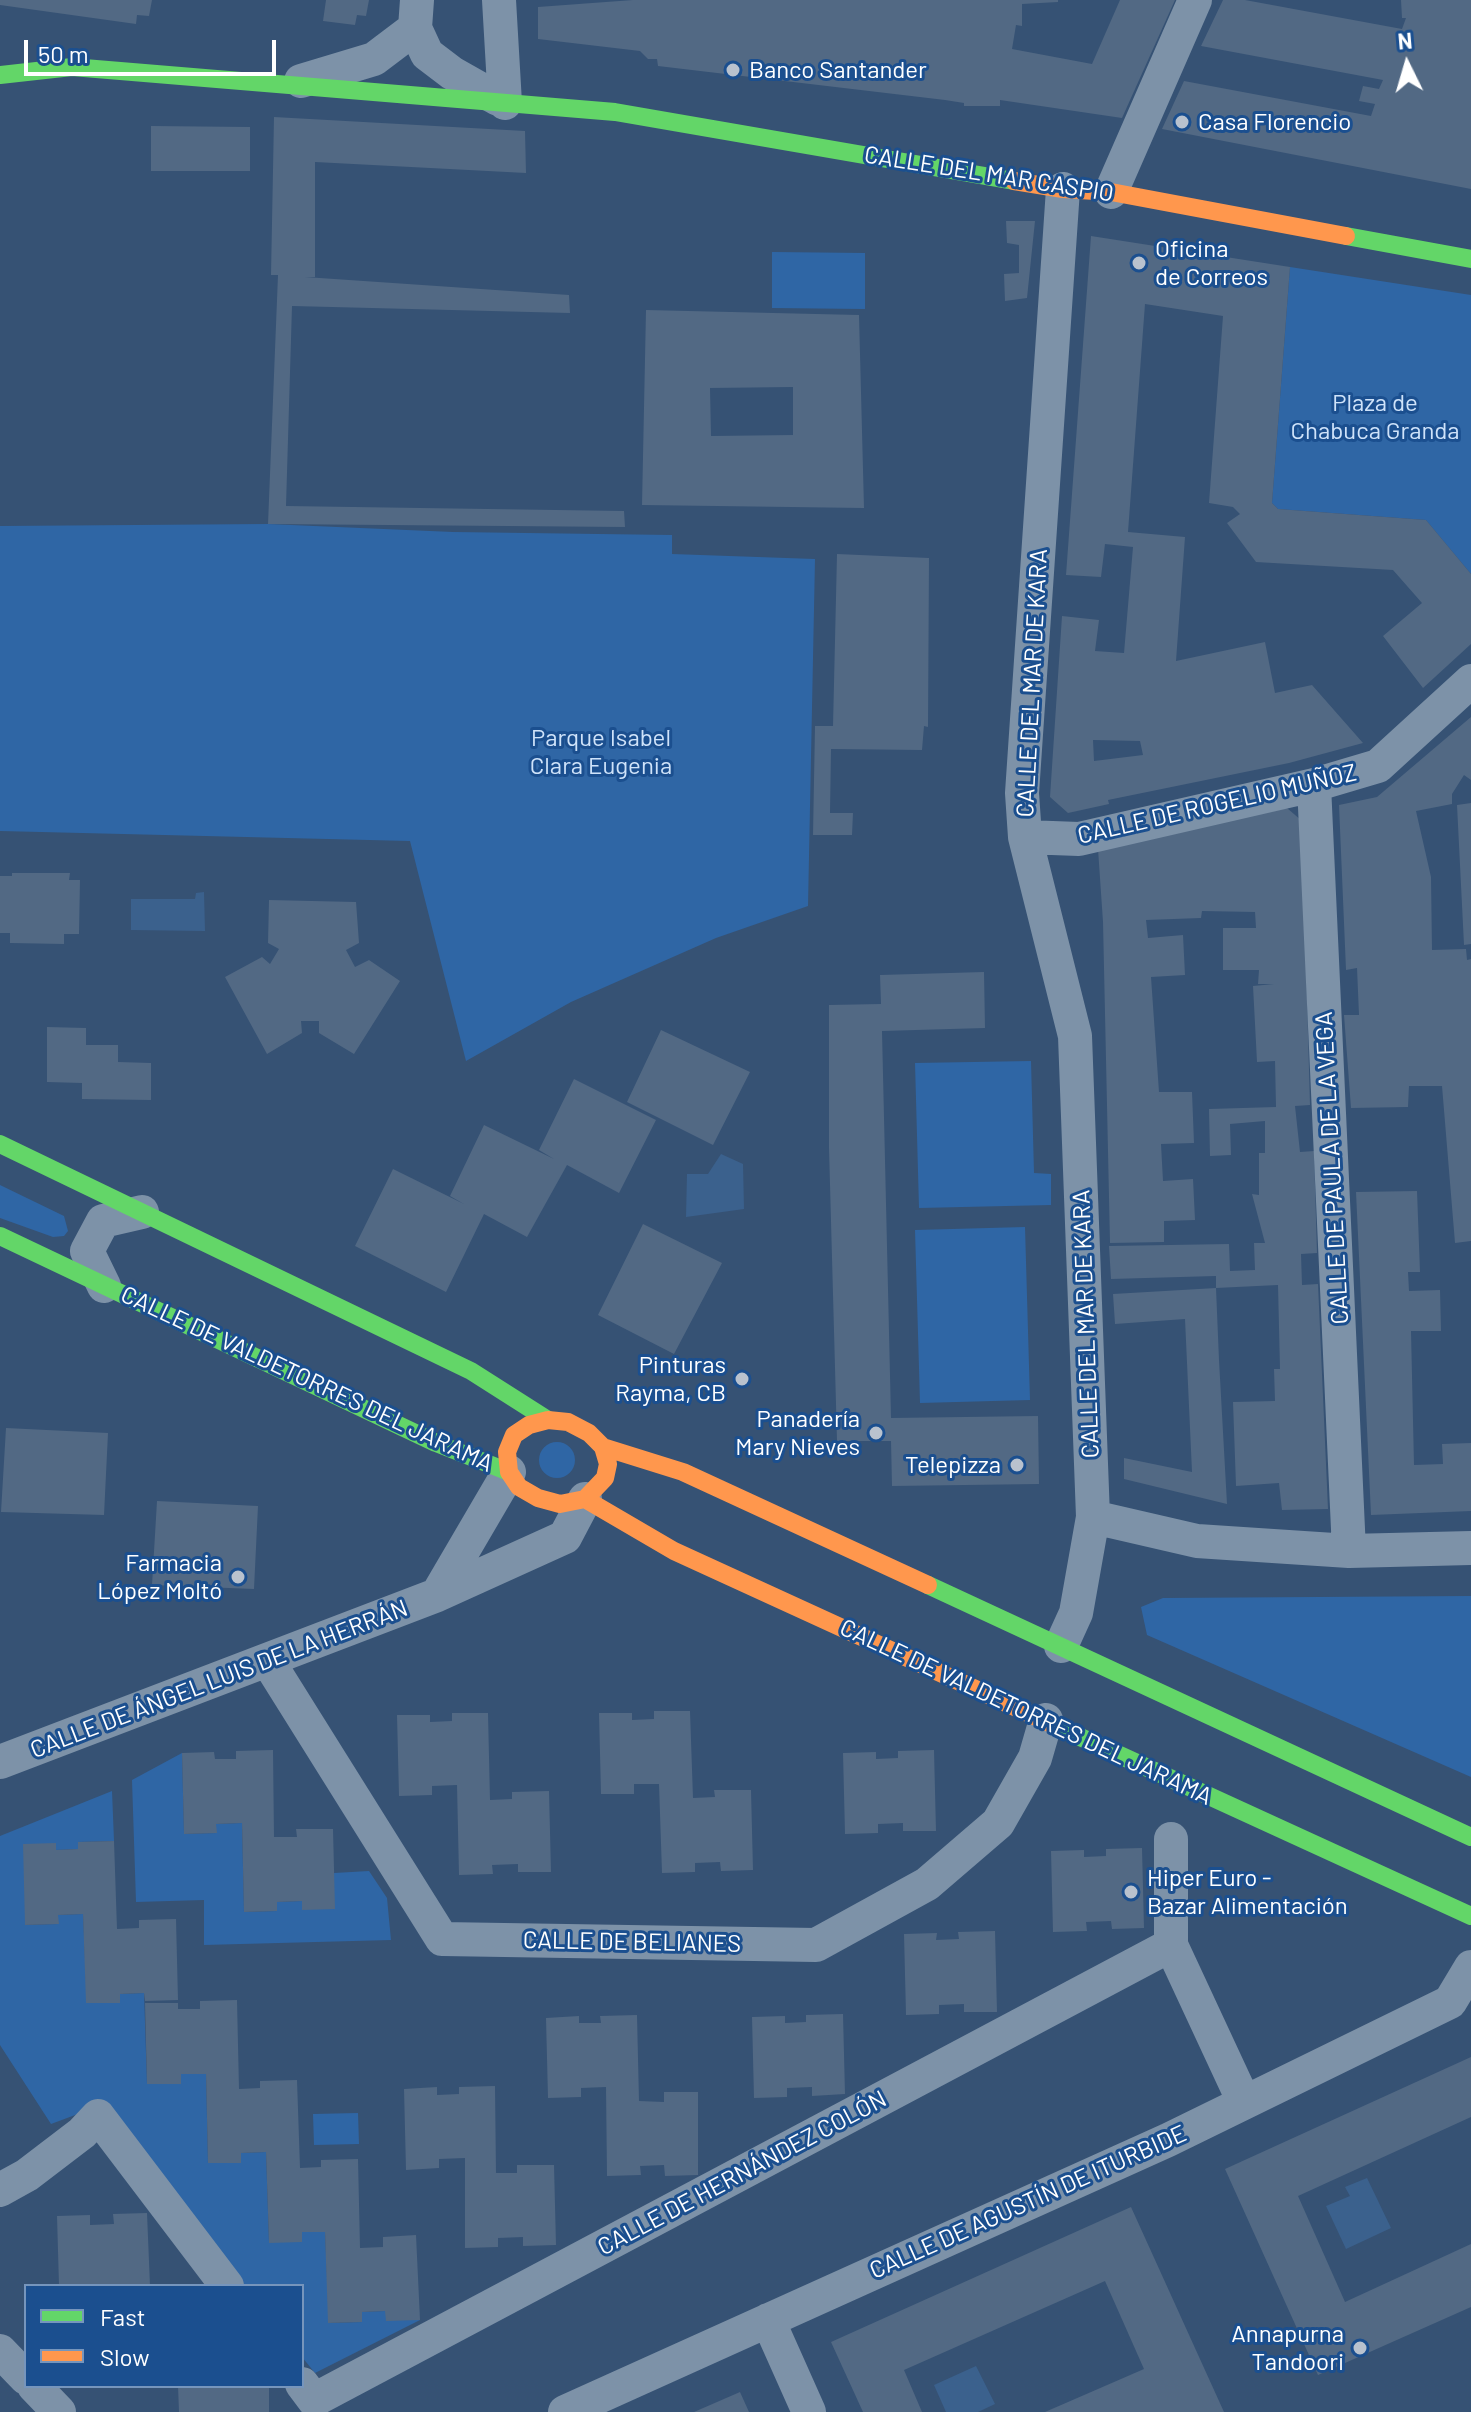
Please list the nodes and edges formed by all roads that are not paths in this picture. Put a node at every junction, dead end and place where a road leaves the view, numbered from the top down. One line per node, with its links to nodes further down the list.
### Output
1 (499, 0): 6 (street)
2 (1195, 0): 8 (street)
3 (416, 14): 5 (street, CALLE DEL MAR CASPIO); 6 (street, CALLE DEL MAR CASPIO)
4 (0, 75): 5 (street, CALLE DEL MAR CASPIO)
5 (291, 84): 6 (street, CALLE DEL MAR CASPIO)
6 (505, 103): 7 (street, CALLE DEL MAR CASPIO)
7 (1063, 189): 8 (street, CALLE DEL MAR CASPIO); 12 (street, CALLE DEL MAR DE KARA)
8 (1111, 192): 9 (street, CALLE DEL MAR CASPIO)
9 (1471, 259)
10 (1471, 681): 11 (street, CALLE DE ROGELIO MUÑOZ)
11 (1314, 785): 12 (street, CALLE DE ROGELIO MUÑOZ); 23 (street, CALLE DE PAULA DE LA VEGA)
12 (1025, 837): 21 (street, CALLE DEL MAR DE KARA)
13 (0, 1144): 14 (street)
14 (142, 1212): 16 (street, CALLE DE VALDETORRES DEL JARAMA); 17 (street)
15 (0, 1236): 16 (street, CALLE DE VALDETORRES DEL JARAMA)
16 (104, 1286): 19 (street, CALLE DE VALDETORRES DEL JARAMA)
17 (548, 1420): 18 (street); 19 (street)
18 (603, 1447): 20 (street); 25 (street)
19 (509, 1472): 20 (street); 24 (street, CALLE DE ÁNGEL LUIS DE LA HERRÁN)
20 (585, 1499): 24 (street, CALLE DE ÁNGEL LUIS DE LA HERRÁN); 27 (street, CALLE DE VALDETORRES DEL JARAMA)
21 (1093, 1517): 23 (street); 25 (street, CALLE DEL MAR DE KARA)
22 (1471, 1548): 23 (street)
23 (1349, 1551)
24 (437, 1595): 26 (street, CALLE DE ÁNGEL LUIS DE LA HERRÁN)
25 (1061, 1646): 29 (street)
26 (268, 1661): 27 (street, CALLE DE BELIANES); 28 (street, CALLE DE ÁNGEL LUIS DE LA HERRÁN)
27 (1046, 1720): 31 (street, CALLE DE VALDETORRES DEL JARAMA)
28 (0, 1762)
29 (1471, 1837)
30 (1171, 1839): 32 (street)
31 (1471, 1916)
32 (1171, 1945): 34 (street); 41 (street, CALLE DE HERNÁNDEZ COLÓN)
33 (1471, 1967): 34 (street, CALLE DE AGUSTÍN DE ITURBIDE)
34 (1244, 2102): 37 (street, CALLE DE AGUSTÍN DE ITURBIDE)
35 (0, 2190): 36 (street)
36 (225, 2284)
37 (768, 2320): 43 (street, CALLE DE AGUSTÍN DE ITURBIDE); 44 (street)
38 (0, 2351): 39 (street)
39 (24, 2376)
40 (36, 2388): 42 (street)
41 (308, 2392)
42 (59, 2412)
43 (565, 2412)
44 (809, 2412)

